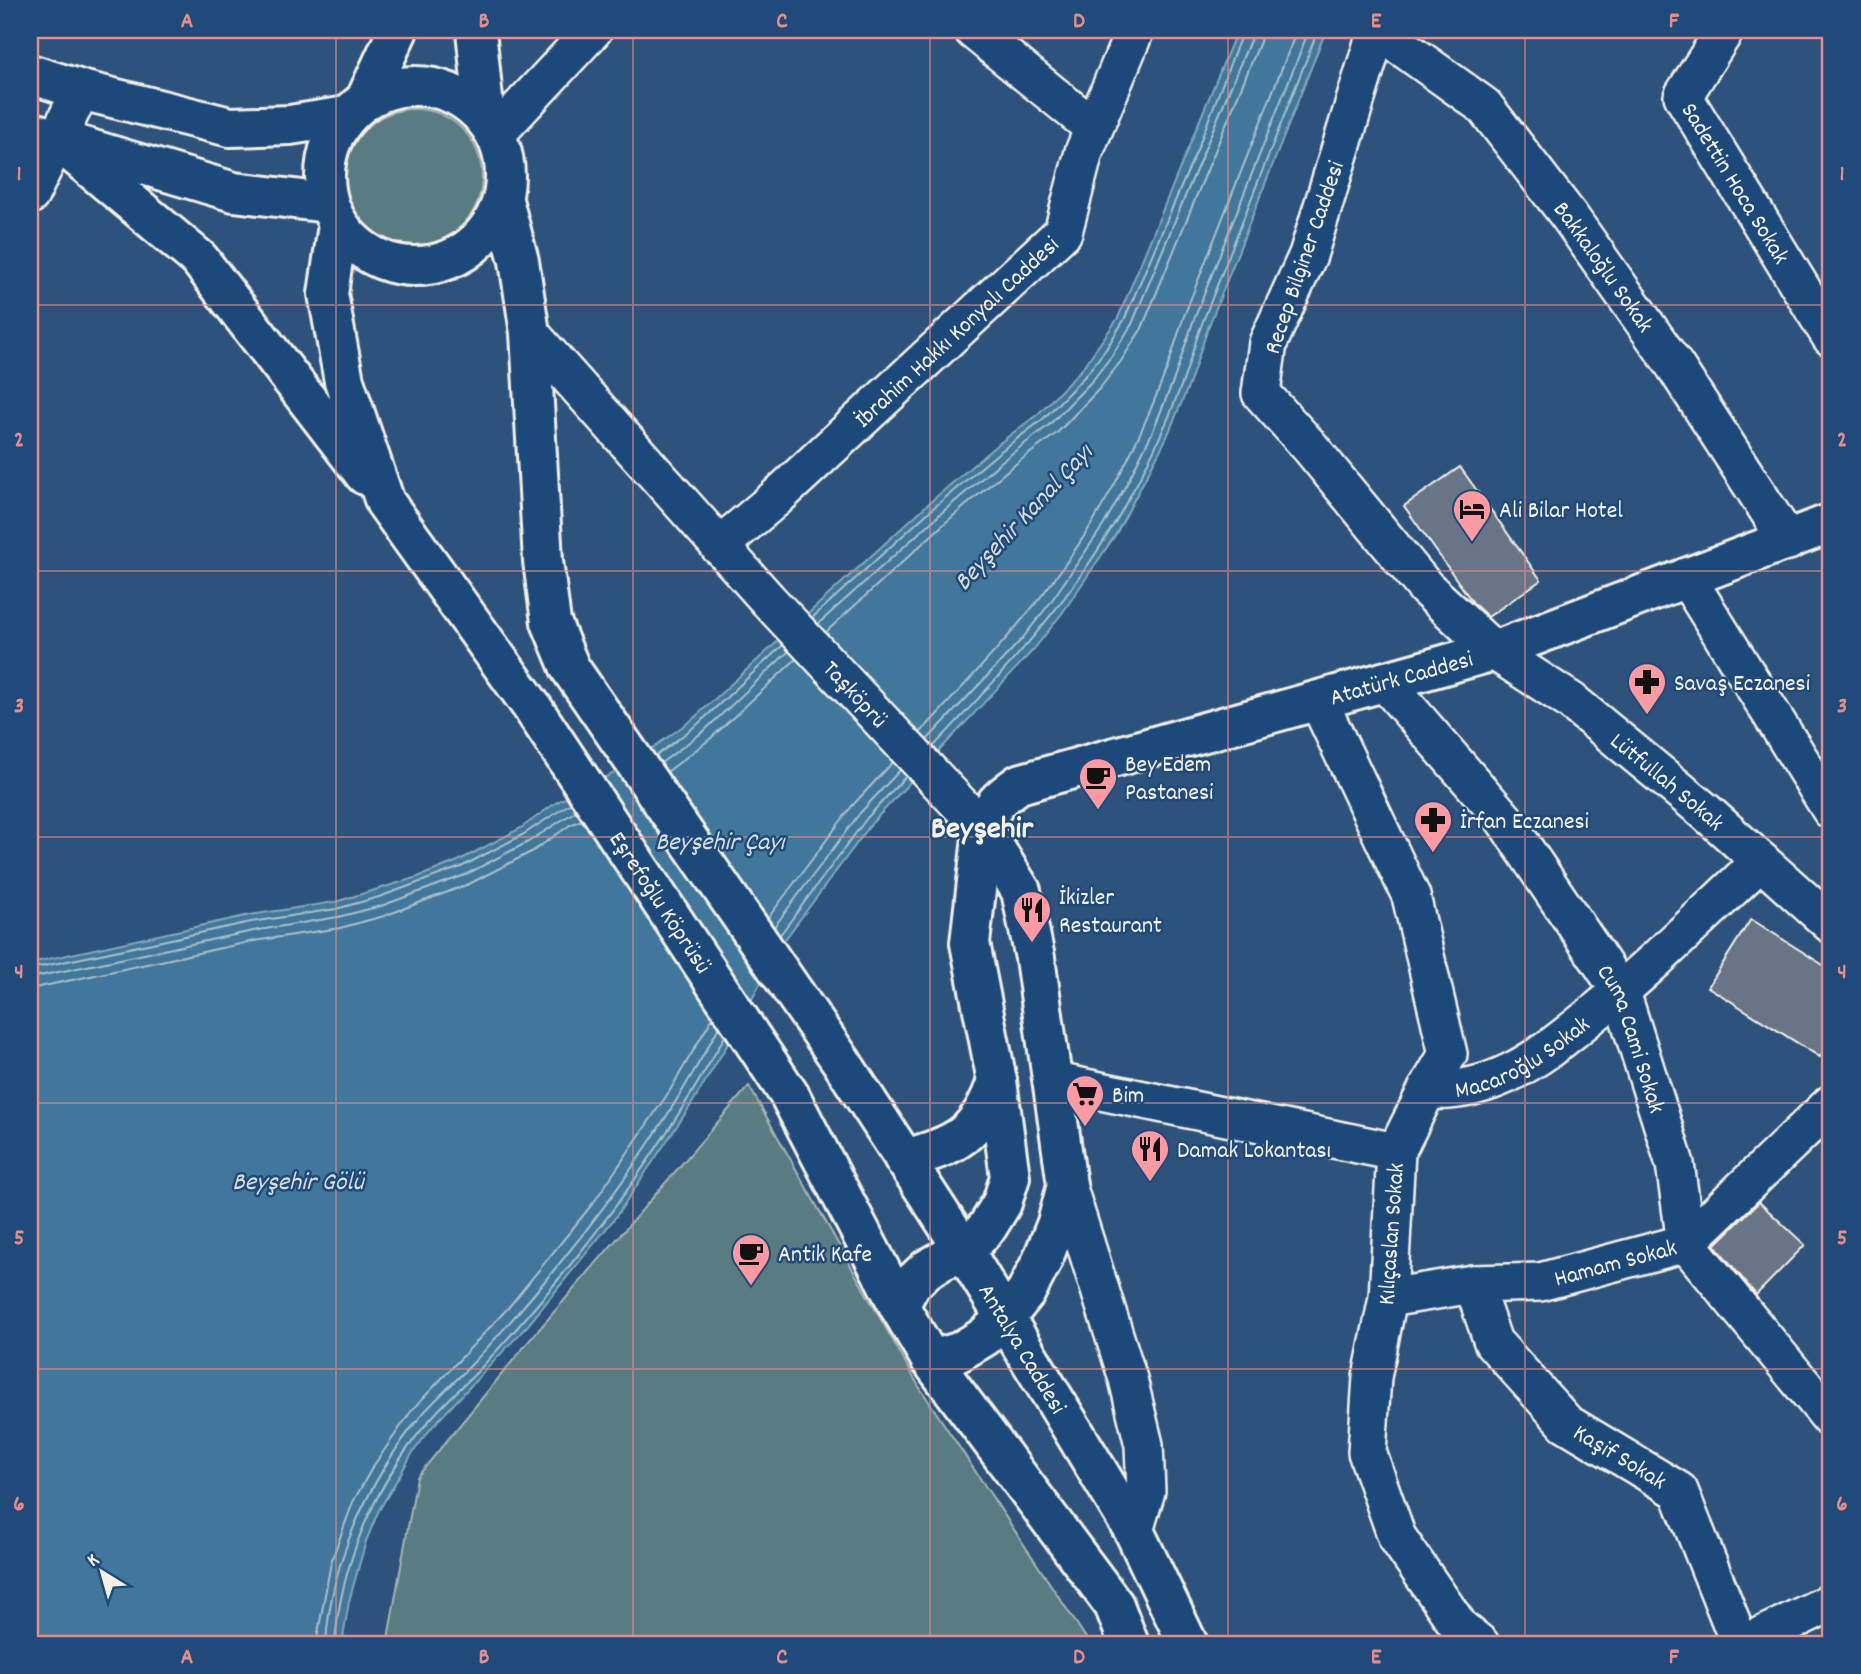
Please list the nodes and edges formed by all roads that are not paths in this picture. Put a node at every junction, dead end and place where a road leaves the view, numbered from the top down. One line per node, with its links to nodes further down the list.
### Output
1 (398, 30): 10 (main road)
2 (476, 30): 11 (main road)
3 (593, 30): 11 (street)
4 (972, 30): 12 (street)
5 (1135, 30): 12 (street, İbrahim Hakkı Konyalı Caddesi)
6 (1377, 30): 21 (street, Bakkaloğlu Sokak); 24 (street, Recep Bilginer Caddesi)
7 (1725, 30): 18 (street, Sadettin Hoca Sokak)
8 (30, 74): 9 (main road)
9 (81, 90): 10 (main road); 13 (street)
10 (356, 108): 11 (main road); 16 (main road)
11 (490, 127): 15 (main road)
12 (1094, 128): 22 (street, İbrahim Hakkı Konyalı Caddesi)
13 (43, 135): 14 (street); 16 (main road); 19 (main road, Eşrefoğlu Köprüsü)
14 (30, 195)
15 (503, 200): 16 (main road); 17 (main road)
16 (333, 214): 19 (main road)
17 (530, 333): 22 (street, Taşköprü); 37 (main road, Antalya Caddesi)
18 (1831, 337)
19 (385, 502): 43 (main road, Eşrefoğlu Köprüsü)
20 (1831, 523): 21 (main road, Atatürk Caddesi)
21 (1788, 541): 23 (main road, Atatürk Caddesi)
22 (719, 546): 28 (street, Taşköprü)
23 (1686, 578): 24 (main road, Atatürk Caddesi); 27 (street)
24 (1494, 651): 25 (main road, Atatürk Caddesi); 29 (street, Lütfullah Sokak)
25 (1384, 681): 26 (main road, Atatürk Caddesi); 31 (street, Cuma Cami Sokak)
26 (1318, 700): 28 (main road, Atatürk Caddesi); 34 (street, Kılıçaslan Sokak)
27 (1831, 810)
28 (983, 828): 32 (main road, Atatürk Caddesi); 33 (main road)
29 (1761, 861): 30 (street, Lütfullah Sokak); 31 (street, Macaroğlu Sokak)
30 (1831, 924)
31 (1621, 992): 34 (street, Macaroğlu Sokak); 39 (street, Cuma Cami Sokak)
32 (997, 1081): 37 (main road); 40 (main road, Atatürk Caddesi)
33 (1052, 1081): 36 (street); 38 (main road)
34 (1427, 1090): 36 (street, Kılıçaslan Sokak)
35 (1831, 1104): 39 (street, Hamam Sokak)
36 (1396, 1152): 42 (street, Kılıçaslan Sokak)
37 (904, 1159): 40 (main road, Antalya Caddesi)
38 (1067, 1185): 44 (main road); 47 (street)
39 (1686, 1243): 41 (street, Hamam Sokak); 46 (street)
40 (965, 1252): 43 (main road); 44 (main road, Antalya Caddesi)
41 (1473, 1284): 42 (street, Hamam Sokak); 52 (street, Kaşif Sokak)
42 (1388, 1298): 51 (street, Kılıçaslan Sokak)
43 (899, 1306): 45 (main road)
44 (1005, 1318): 45 (main road); 47 (main road, Antalya Caddesi)
45 (931, 1360): 49 (main road)
46 (1831, 1419)
47 (1134, 1531): 50 (main road, Antalya Caddesi)
48 (1831, 1602): 52 (street, Kaşif Sokak)
49 (1129, 1644)
50 (1188, 1644)
51 (1480, 1644)
52 (1742, 1644)

